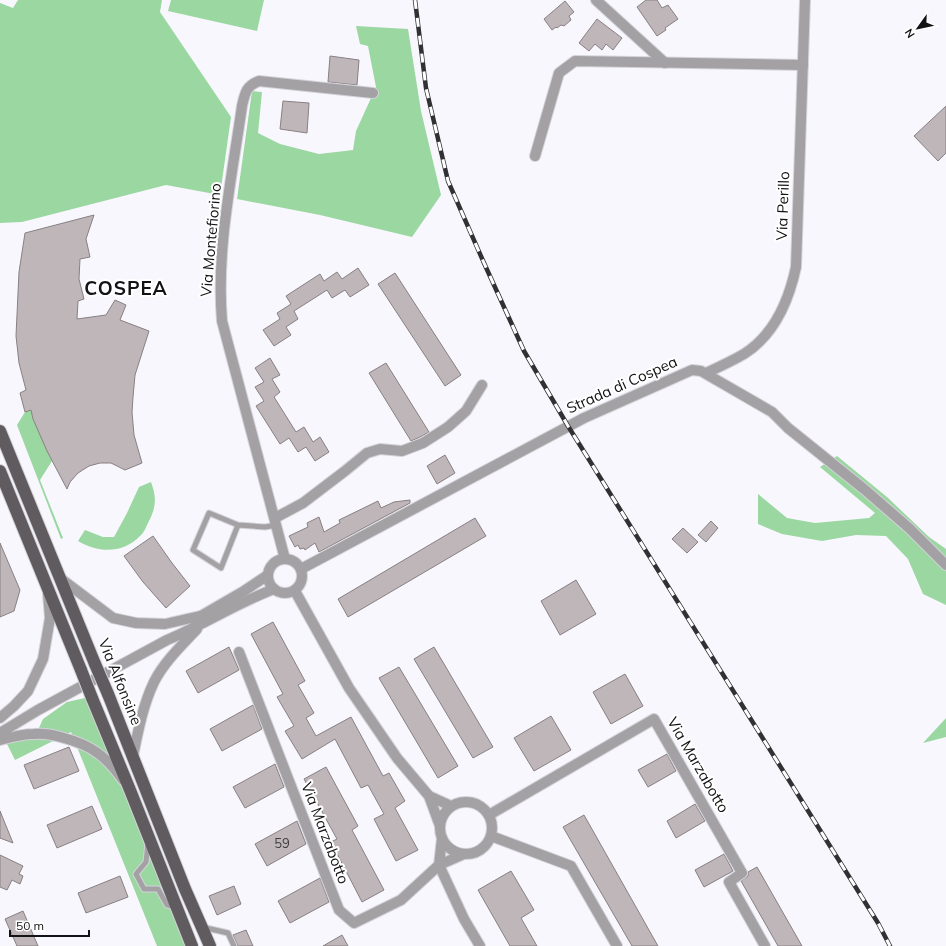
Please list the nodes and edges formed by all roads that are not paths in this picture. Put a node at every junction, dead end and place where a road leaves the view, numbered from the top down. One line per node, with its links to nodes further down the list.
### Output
1 (596, 0): 3 (street)
2 (805, 0): 4 (street, Via Perillo)
3 (665, 63): 4 (street); 6 (street)
4 (803, 65): 7 (street, Via Perillo)
5 (373, 93): 11 (street, Via Montefiorino)
6 (535, 156)
7 (706, 373): 14 (street, Strada di Cospea); 15 (street, Strada di Cospea)
8 (482, 385): 11 (street)
9 (0, 432): 17 (main road, Via Alfonsine)
10 (0, 471): 19 (main road)
11 (276, 521): 12 (lane); 13 (street, Via Montefiorino)
12 (238, 525): 12 (lane)
13 (285, 559): 15 (street); 16 (street)
14 (946, 565)
15 (301, 569): 20 (street)
16 (268, 575): 18 (street); 21 (street)
17 (60, 578): 21 (street); 28 (main road, Via Alfonsine, bridge)
18 (274, 589): 20 (street); 21 (street)
19 (48, 590): 24 (street); 29 (main road, bridge)
20 (295, 591): 30 (street)
21 (201, 620): 23 (street); 28 (street)
22 (239, 652): 38 (street, Via Marzabotto)
23 (38, 710): 25 (street); 26 (street)
24 (0, 718)
25 (0, 727)
26 (0, 733)
27 (0, 740): 29 (street)
28 (133, 756): 40 (main road, Via Alfonsine)
29 (130, 790): 34 (main road)
30 (429, 796): 31 (street); 33 (street)
31 (452, 806): 32 (street); 33 (street)
32 (489, 815): 35 (street); 46 (street, Via Marzabotto)
33 (440, 826): 36 (street)
34 (149, 836): 39 (main road); 39 (lane)
35 (491, 836): 37 (street, Via Marzabotto); 45 (street)
36 (442, 838): 37 (street); 38 (street)
37 (464, 854): 38 (street, Via Marzabotto)
38 (439, 865): 44 (street)
39 (177, 907): 41 (main road)
40 (202, 927): 42 (main road, Via Alfonsine); 43 (lane)
41 (192, 946)
42 (210, 946)
43 (234, 946)
44 (480, 946)
45 (617, 946)
46 (765, 946)

